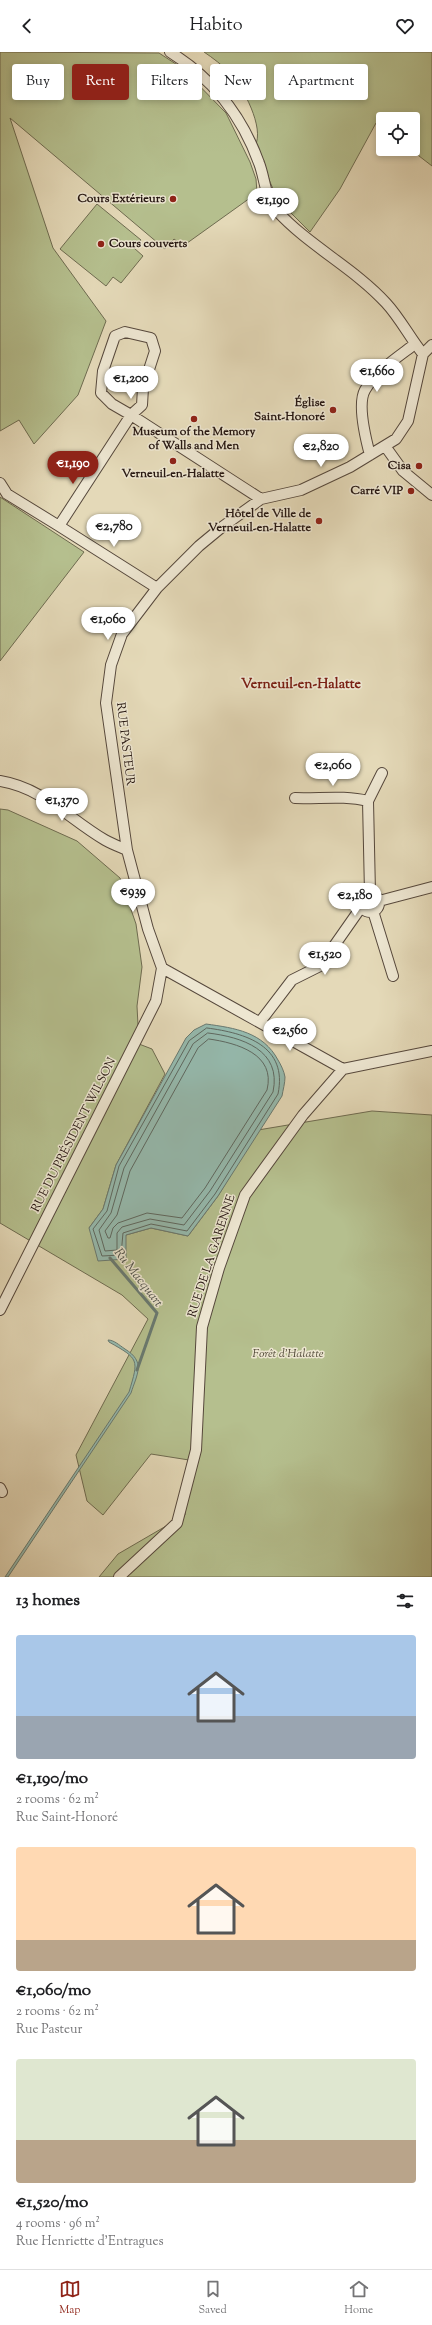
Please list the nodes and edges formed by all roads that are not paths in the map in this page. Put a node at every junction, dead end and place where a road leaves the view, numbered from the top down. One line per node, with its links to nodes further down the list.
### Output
1 (170, 52): 2 (street)
2 (415, 344): 4 (street); 7 (street)
3 (432, 345): 4 (street)
4 (423, 354): 6 (street, RUE PASTEUR)
5 (130, 415): 5 (street); 10 (street); 11 (street)
6 (384, 446): 7 (street, RUE PASTEUR); 9 (street)
7 (370, 455): 10 (street, RUE PASTEUR)
8 (0, 483): 11 (street)
9 (432, 495)
10 (261, 499): 12 (street, RUE PASTEUR)
11 (59, 526): 12 (street)
12 (157, 588): 17 (street, RUE PASTEUR)
13 (382, 773): 16 (street)
14 (0, 781): 17 (street)
15 (295, 798): 16 (street)
16 (368, 801): 19 (street)
17 (127, 850): 23 (street, RUE PASTEUR)
18 (432, 887): 20 (street)
19 (370, 893): 20 (street); 21 (street)
20 (379, 901): 22 (street)
21 (362, 906): 22 (street); 25 (street)
22 (373, 912): 24 (street)
23 (162, 968): 25 (street); 28 (street, RUE DU PRÉSIDENT WILSON)
24 (393, 976)
25 (260, 1022): 27 (street)
26 (432, 1051): 27 (street)
27 (343, 1069): 29 (street, RUE DE LA GARENNE)
28 (0, 1310)
29 (119, 1577)

